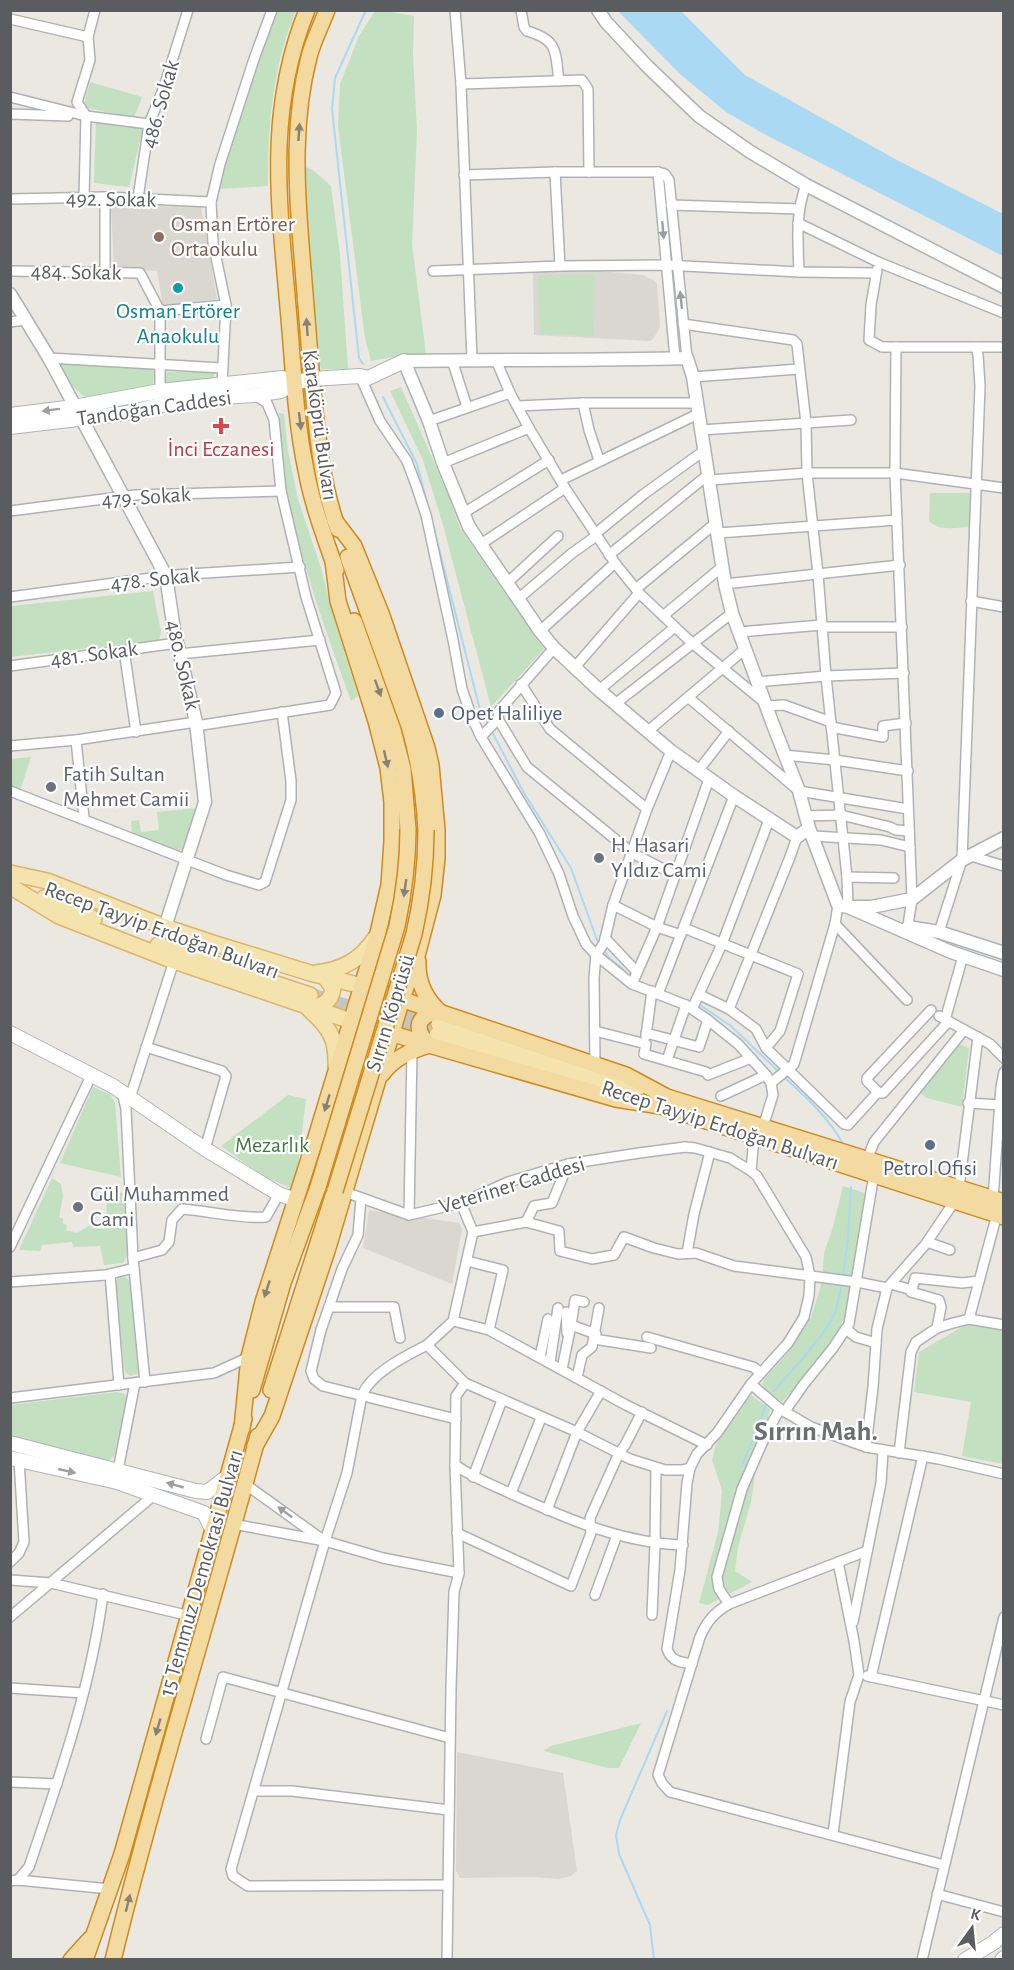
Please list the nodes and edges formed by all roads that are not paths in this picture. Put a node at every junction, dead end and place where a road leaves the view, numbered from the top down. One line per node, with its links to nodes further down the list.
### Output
1 (95, 10): 10 (street)
2 (188, 10): 16 (street, 486. Sokak)
3 (272, 10): 26 (street)
4 (307, 10): 63 (highway, Karaköprü Bulvarı)
5 (327, 10): 62 (highway, Karaköprü Bulvarı, one-way to 5)
6 (455, 10): 12 (street)
7 (521, 10): 11 (street)
8 (598, 10): 21 (street)
9 (10, 19): 10 (street)
10 (88, 37): 15 (street)
11 (559, 81): 12 (street); 18 (street)
12 (461, 84): 20 (street)
13 (10, 97): 15 (street)
14 (10, 114): 15 (street)
15 (86, 116): 16 (street); 23 (street)
16 (149, 124): 24 (street, 486. Sokak)
17 (555, 172): 18 (street); 20 (street); 33 (street)
18 (589, 172): 19 (street)
19 (658, 172): 27 (street); 31 (street, one-way to 31)
20 (464, 175): 34 (street)
21 (806, 185): 28 (street); 40 (street)
22 (105, 197): 23 (street, 492. Sokak); 24 (street, 492. Sokak); 37 (street)
23 (84, 198): 25 (street, 492. Sokak)
24 (138, 198): 26 (street, 492. Sokak)
25 (10, 199)
26 (211, 202): 42 (street)
27 (671, 205): 28 (street); 32 (street)
28 (799, 209): 29 (street)
29 (798, 223): 30 (street); 38 (street)
30 (878, 262): 39 (street); 44 (street)
31 (666, 265): 32 (street); 33 (street); 52 (street)
32 (677, 265): 38 (street); 47 (street, one-way to 32)
33 (560, 266): 34 (street)
34 (468, 269): 35 (street); 53 (street)
35 (433, 271)
36 (10, 272): 37 (street, 484. Sokak)
37 (105, 272): 43 (street, 484. Sokak)
38 (800, 272): 39 (street)
39 (876, 273): 48 (street)
40 (1004, 287)
41 (10, 294): 45 (street, 480. Sokak)
42 (226, 305): 43 (street); 58 (street)
43 (160, 311): 57 (street)
44 (1004, 313)
45 (25, 320): 46 (street); 51 (street, 480. Sokak)
46 (10, 322)
47 (683, 324): 52 (street); 59 (street)
48 (896, 347): 49 (street); 85 (street)
49 (976, 347): 50 (street); 87 (street)
50 (1004, 347)
51 (49, 358): 57 (street); 72 (street, 480. Sokak)
52 (681, 358): 55 (street); 61 (street)
53 (472, 359): 54 (street); 55 (street)
54 (452, 360): 56 (street); 70 (street)
55 (496, 360): 66 (street)
56 (404, 361): 60 (main road, Tandoğan Caddesi); 75 (street)
57 (161, 365): 58 (street); 65 (street)
58 (222, 368): 64 (street)
59 (799, 369): 61 (street); 76 (street)
60 (360, 376): 62 (main road, Tandoğan Caddesi); 147 (street)
61 (693, 377): 71 (street)
62 (312, 379): 63 (main road, Tandoğan Caddesi); 94 (highway, Karaköprü Bulvarı)
63 (296, 382): 64 (main road, Tandoğan Caddesi); 67 (main road, Tandoğan Caddesi); 102 (highway, Karaköprü Bulvarı, one-way to 102)
64 (222, 386): 65 (main road, Tandoğan Caddesi)
65 (160, 392): 72 (main road, Tandoğan Caddesi)
66 (510, 393): 69 (street); 70 (street)
67 (255, 395): 72 (main road, Tandoğan Caddesi); 90 (street)
68 (583, 403): 69 (street); 71 (street); 82 (street)
69 (518, 406): 78 (street)
70 (467, 407): 75 (street)
71 (697, 408): 79 (street); 82 (street)
72 (76, 412): 73 (main road, Tandoğan Caddesi, one-way to 73); 77 (main road, Tandoğan Caddesi); 91 (street, 480. Sokak)
73 (10, 415)
74 (851, 420): 76 (street)
75 (429, 421): 83 (street)
76 (806, 423): 79 (street); 84 (street)
77 (10, 427)
78 (529, 428): 81 (street); 83 (street)
79 (701, 430): 80 (street)
80 (705, 450): 86 (street); 98 (street)
81 (549, 460): 88 (street); 93 (street)
82 (599, 460): 88 (street)
83 (443, 463): 93 (street)
84 (807, 473): 85 (street); 86 (street); 96 (street)
85 (896, 473): 87 (street); 95 (street)
86 (709, 477): 97 (street); 101 (street)
87 (977, 483): 89 (street); 113 (street)
88 (563, 484): 98 (street); 100 (street)
89 (1004, 488)
90 (281, 491): 91 (street, 479. Sokak); 105 (street)
91 (122, 496): 92 (street, 479. Sokak); 107 (street, 480. Sokak)
92 (10, 511)
93 (462, 514): 100 (street)
94 (335, 520): 167 (highway, Karaköprü Bulvarı); 194 (highway)
95 (897, 520): 96 (street); 103 (street)
96 (813, 525): 97 (street); 106 (street)
97 (718, 528): 104 (street); 110 (street)
98 (595, 535): 101 (street); 112 (street)
99 (558, 536): 108 (street)
100 (481, 544): 108 (street)
101 (612, 559): 110 (street); 120 (street)
102 (333, 561): 166 (highway, Karaköprü Bulvarı, one-way to 166); 191 (highway, one-way to 191)
103 (900, 565): 106 (street); 119 (street)
104 (723, 566): 109 (street); 116 (street)
105 (300, 567): 107 (street, 478. Sokak); 122 (street)
106 (818, 574): 109 (street); 117 (street)
107 (166, 576): 111 (street, 478. Sokak); 125 (street, 480. Sokak)
108 (507, 583): 112 (street)
109 (725, 584): 115 (street)
110 (638, 591): 116 (street); 129 (street)
111 (10, 597)
112 (518, 599): 120 (street)
113 (972, 601): 114 (street); 174 (street)
114 (1004, 606)
115 (732, 613): 121 (street); 123 (street)
116 (663, 616): 118 (street)
117 (822, 626): 119 (street); 121 (street); 132 (street)
118 (675, 627): 123 (street); 135 (street)
119 (902, 627): 131 (street)
120 (540, 631): 124 (street)
121 (739, 632): 126 (street)
122 (320, 640): 125 (street, 481. Sokak); 139 (street)
123 (692, 644): 130 (street); 137 (street)
124 (554, 648): 129 (street); 134 (street)
125 (178, 649): 127 (street, 481. Sokak); 142 (street, 480. Sokak)
126 (745, 649): 130 (street); 133 (street)
127 (124, 650): 128 (street, 481. Sokak); 146 (street)
128 (10, 666)
129 (574, 667): 135 (street)
130 (723, 668): 136 (street); 138 (street)
131 (904, 673): 132 (street); 141 (street)
132 (826, 676): 133 (street); 143 (street)
133 (757, 682): 138 (street)
134 (521, 684): 140 (street); 160 (street)
135 (599, 690): 137 (street)
136 (688, 698): 144 (street); 145 (street)
137 (615, 704): 144 (street)
138 (765, 704): 143 (street); 151 (street)
139 (282, 712): 142 (street); 175 (street)
140 (498, 719): 147 (street); 173 (street)
141 (906, 723): 143 (street); 154 (street)
142 (196, 724): 146 (street); 175 (street, 480. Sokak)
143 (831, 724): 152 (street)
144 (648, 731): 150 (street)
145 (729, 731): 153 (street); 157 (street)
146 (136, 732): 148 (street)
147 (481, 737): 193 (street)
148 (76, 740): 149 (street); 163 (street)
149 (10, 746)
150 (671, 751): 153 (street); 160 (street)
151 (784, 755): 152 (street); 157 (street)
152 (835, 759): 154 (street); 159 (street)
153 (698, 771): 155 (street)
154 (908, 771): 161 (street)
155 (709, 779): 158 (street); 178 (street)
156 (10, 791): 163 (street)
157 (799, 791): 159 (street); 165 (street)
158 (734, 796): 164 (street); 189 (street)
159 (838, 797): 161 (street); 162 (street)
160 (647, 809): 173 (street)
161 (908, 809): 168 (street)
162 (841, 815): 165 (street); 168 (street); 170 (street)
163 (84, 818): 175 (street)
164 (769, 820): 169 (street); 192 (street)
165 (809, 827): 169 (street); 170 (street); 184 (street)
166 (408, 830): 248 (highway, Sırrın Köprüsü, one-way to 248, bridge)
167 (426, 830): 249 (highway, Sırrın Köprüsü, bridge)
168 (909, 831): 172 (street)
169 (797, 837): 196 (street)
170 (842, 838): 172 (street); 179 (street)
171 (1004, 838): 174 (street)
172 (910, 848): 182 (street)
173 (632, 854): 178 (street); 183 (street)
174 (966, 858): 176 (street); 182 (street); 190 (street)
175 (187, 860): 186 (street, 480. Sokak)
176 (1004, 866)
177 (10, 874): 186 (main road); 203 (main road, Recep Tayyip Erdoğan Bulvarı)
178 (675, 875): 187 (street)
179 (847, 877): 180 (street); 184 (street)
180 (894, 878)
181 (10, 885): 198 (main road); 203 (main road, Recep Tayyip Erdoğan Bulvarı)
182 (912, 899): 184 (street); 188 (street)
183 (613, 905): 187 (street); 193 (street)
184 (843, 906): 185 (street); 188 (street)
185 (835, 924): 207 (street); 229 (street)
186 (165, 927): 203 (main road)
187 (657, 927): 189 (street); 200 (street)
188 (908, 930): 190 (street); 197 (street)
189 (682, 932): 192 (street); 204 (street)
190 (939, 932): 195 (street)
191 (378, 933): 202 (highway); 203 (main road)
192 (722, 944): 196 (street); 205 (street)
193 (601, 947): 200 (street); 201 (street); 214 (street)
194 (418, 952): 206 (highway); 213 (highway)
195 (1004, 953)
196 (750, 956): 209 (street); 223 (street)
197 (963, 956): 199 (street); 210 (street)
198 (174, 961): 203 (main road); 222 (street)
199 (1004, 970)
200 (637, 972): 201 (street)
201 (632, 984): 204 (street)
202 (362, 986): 203 (main road); 206 (highway); 212 (highway)
203 (313, 988): 212 (main road); 231 (main road)
204 (655, 992): 208 (street); 218 (street)
205 (700, 995): 208 (street); 209 (street)
206 (402, 999): 213 (highway); 217 (highway)
207 (907, 1000)
208 (689, 1007): 211 (street); 220 (street)
209 (729, 1009): 223 (street)
210 (941, 1017): 215 (street); 235 (street); 235 (street)
211 (708, 1020): 220 (street); 225 (street)
212 (351, 1021): 217 (highway); 231 (highway)
213 (436, 1026): 217 (highway); 224 (highway); 228 (highway); 238 (main road, Recep Tayyip Erdoğan Bulvarı); 238 (highway)
214 (595, 1030): 221 (street); 228 (street)
215 (964, 1030): 219 (street); 244 (street)
216 (10, 1033): 232 (main road)
217 (392, 1033): 233 (highway)
218 (646, 1033): 220 (street); 221 (street)
219 (978, 1037): 226 (street); 239 (street)
220 (674, 1040): 227 (street)
221 (646, 1044): 227 (street)
222 (146, 1047): 236 (street); 242 (street)
223 (766, 1048): 229 (street)
224 (412, 1051): 233 (highway); 256 (street)
225 (751, 1058): 227 (street); 234 (street)
226 (1004, 1058)
227 (667, 1060)
228 (595, 1065): 238 (highway)
229 (788, 1071): 234 (street); 235 (street)
230 (1004, 1072): 240 (street)
231 (336, 1073): 253 (highway, one-way to 253)
232 (92, 1074): 236 (main road); 260 (street)
233 (380, 1076): 249 (highway)
234 (772, 1078): 237 (street); 241 (street)
235 (878, 1092)
236 (126, 1095): 242 (main road); 264 (street)
237 (721, 1096)
238 (663, 1102): 241 (highway, Recep Tayyip Erdoğan Bulvarı)
239 (968, 1103): 240 (street); 251 (street)
240 (1000, 1105): 255 (street)
241 (758, 1132): 244 (highway, Recep Tayyip Erdoğan Bulvarı); 246 (street); 247 (highway, Recep Tayyip Erdoğan Bulvarı)
242 (205, 1149): 250 (main road)
243 (710, 1152): 245 (street, Veteriner Caddesi); 246 (street, Veteriner Caddesi); 262 (street)
244 (867, 1160): 251 (highway, Recep Tayyip Erdoğan Bulvarı)
245 (568, 1164): 254 (street, Veteriner Caddesi); 257 (street)
246 (751, 1171): 266 (street)
247 (874, 1174): 251 (highway, Recep Tayyip Erdoğan Bulvarı); 269 (street)
248 (318, 1187): 308 (highway, 15 Temmuz Demokrasi Bulvarı)
249 (340, 1192): 252 (street, Veteriner Caddesi); 325 (highway, 15 Temmuz Demokrasi Bulvarı)
250 (279, 1194): 253 (main road); 264 (street)
251 (957, 1195): 255 (highway, Recep Tayyip Erdoğan Bulvarı); 259 (street)
252 (361, 1198): 256 (street, Veteriner Caddesi); 273 (street)
253 (296, 1200): 290 (highway, one-way to 290)
254 (461, 1203): 256 (street, Veteriner Caddesi); 258 (street)
255 (999, 1208): 268 (street)
256 (409, 1215)
257 (526, 1222): 258 (street); 262 (street)
258 (473, 1232): 263 (street)
259 (927, 1242): 261 (street); 270 (street)
260 (10, 1247)
261 (950, 1250)
262 (687, 1253): 266 (street)
263 (467, 1261): 277 (street); 282 (street)
264 (134, 1263): 265 (street); 296 (street)
265 (110, 1274): 267 (street); 299 (street)
266 (810, 1276): 269 (street); 294 (street)
267 (10, 1281)
268 (979, 1281): 271 (street); 276 (street)
269 (857, 1282): 270 (street); 281 (street)
270 (889, 1286): 271 (street); 286 (street)
271 (912, 1290): 280 (street)
272 (584, 1302): 278 (street)
273 (329, 1307): 285 (street); 301 (street)
274 (599, 1308): 283 (street)
275 (548, 1319): 291 (street)
276 (969, 1319): 279 (street); 280 (street)
277 (453, 1321): 282 (street); 287 (street)
278 (572, 1325): 283 (street); 289 (street)
279 (1004, 1325)
280 (937, 1328): 315 (street)
281 (846, 1329): 286 (street); 304 (street)
282 (489, 1330): 291 (street)
283 (595, 1337): 288 (street); 295 (street)
284 (647, 1337): 294 (street)
285 (400, 1338)
286 (876, 1343): 312 (street)
287 (427, 1345): 297 (street); 301 (street)
288 (651, 1348)
289 (566, 1355): 292 (street); 293 (street)
290 (249, 1357): 296 (street); 308 (highway)
291 (540, 1357): 292 (street)
292 (550, 1362): 293 (street)
293 (562, 1369): 295 (street)
294 (760, 1372): 298 (street)
295 (577, 1378): 300 (street)
296 (140, 1382): 299 (street); 321 (street)
297 (465, 1383): 303 (street); 307 (street)
298 (751, 1384): 304 (street); 311 (street)
299 (119, 1385): 302 (street)
300 (601, 1391): 305 (street); 309 (street)
301 (362, 1395): 307 (street); 334 (street)
302 (10, 1398)
303 (502, 1400): 306 (street); 324 (street)
304 (782, 1410): 312 (street); 345 (street)
305 (642, 1412): 311 (street); 314 (street)
306 (541, 1418): 309 (street); 326 (street)
307 (456, 1419): 318 (street)
308 (242, 1428): 323 (highway, 15 Temmuz Demokrasi Bulvarı)
309 (577, 1432): 314 (street); 328 (street)
310 (10, 1443): 321 (main road)
311 (707, 1445): 320 (street)
312 (866, 1447): 313 (street)
313 (883, 1451): 315 (street); 337 (street)
314 (619, 1453): 319 (street); 330 (street)
315 (899, 1453): 316 (street)
316 (923, 1456): 322 (street); 353 (street)
317 (15, 1459): 327 (main road, one-way to 327); 338 (street)
318 (455, 1465): 324 (street); 332 (street)
319 (656, 1468): 320 (street); 335 (street)
320 (690, 1468): 336 (street)
321 (118, 1470): 323 (main road, one-way to 321)
322 (1004, 1474)
323 (228, 1476): 331 (highway, 15 Temmuz Demokrasi Bulvarı)
324 (473, 1477): 326 (street)
325 (245, 1484): 329 (highway, 15 Temmuz Demokrasi Bulvarı); 334 (street, one-way to 325)
326 (511, 1493): 328 (street)
327 (154, 1495): 331 (main road); 342 (street)
328 (547, 1510): 330 (street)
329 (233, 1524): 334 (street); 376 (highway, 15 Temmuz Demokrasi Bulvarı, one-way to 329)
330 (591, 1526): 332 (street); 333 (street)
331 (212, 1529): 347 (highway, 15 Temmuz Demokrasi Bulvarı)
332 (457, 1533): 340 (street)
333 (617, 1535): 335 (street); 344 (street)
334 (324, 1541): 340 (street); 355 (street)
335 (655, 1544): 336 (street); 346 (street)
336 (682, 1545): 351 (street)
337 (867, 1551): 339 (street); 350 (street)
338 (10, 1562)
339 (838, 1562): 345 (street); 350 (street)
340 (459, 1573): 359 (street)
341 (10, 1580): 342 (street)
342 (51, 1583): 343 (street); 348 (street)
343 (103, 1594): 347 (street); 356 (street)
344 (595, 1595)
345 (729, 1604): 351 (street)
346 (652, 1615)
347 (190, 1616): 369 (highway, 15 Temmuz Demokrasi Bulvarı, one-way to 369)
348 (10, 1617)
349 (1004, 1617): 357 (street)
350 (851, 1628): 352 (street)
351 (692, 1664): 365 (street)
352 (858, 1675): 353 (street); 365 (street)
353 (871, 1677): 357 (street)
354 (10, 1688): 356 (street)
355 (283, 1692): 359 (street); 360 (street); 363 (street)
356 (83, 1693): 362 (street)
357 (984, 1700): 358 (street); 366 (street)
358 (1004, 1705)
359 (450, 1738): 364 (street)
360 (206, 1739)
361 (10, 1782): 362 (street)
362 (57, 1784): 367 (street)
363 (254, 1791): 364 (street); 368 (street)
364 (449, 1810): 368 (street)
365 (833, 1834): 366 (street)
366 (944, 1865): 370 (street)
367 (14, 1880): 369 (street)
368 (447, 1884): 377 (street)
369 (110, 1889): 373 (highway, 15 Temmuz Demokrasi Bulvarı)
370 (937, 1894): 371 (street); 378 (street)
371 (1004, 1912)
372 (1004, 1934): 379 (main road)
373 (94, 1935): 374 (highway); 375 (highway, 15 Temmuz Demokrasi Bulvarı)
374 (70, 1959)
375 (85, 1959)
376 (113, 1959)
377 (447, 1959)
378 (922, 1959)
379 (965, 1959)

